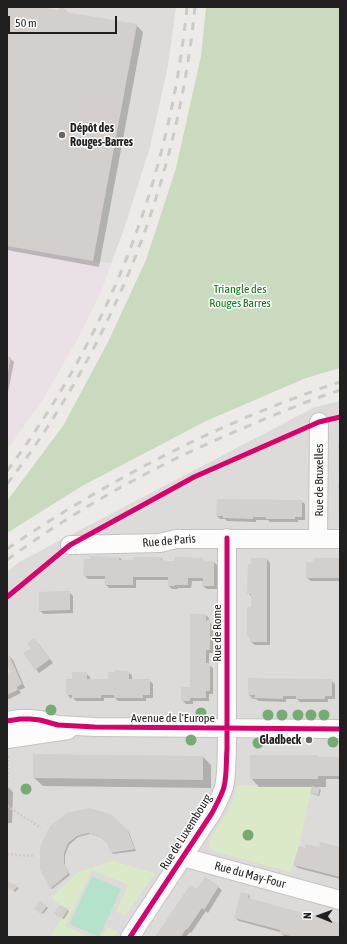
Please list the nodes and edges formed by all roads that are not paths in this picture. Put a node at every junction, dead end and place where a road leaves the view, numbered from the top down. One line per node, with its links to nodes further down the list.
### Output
1 (319, 422): 3 (street, Rue de Bruxelles)
2 (227, 538): 3 (street, Rue de Paris); 5 (street, Rue de Paris); 8 (street, Rue de Rome)
3 (318, 539): 4 (street, Rue de Paris)
4 (340, 539)
5 (70, 545)
6 (7, 721): 7 (street, Avenue de l'Europe)
7 (95, 728): 8 (street, Avenue de l'Europe); 10 (street, Avenue de l'Europe)
8 (227, 728): 9 (street, Avenue de l'Europe); 11 (street, Rue de Luxembourg)
9 (340, 729)
10 (8, 745)
11 (183, 857): 12 (street, Rue du May-Four); 13 (street, Rue de Luxembourg)
12 (340, 900)
13 (130, 937)

